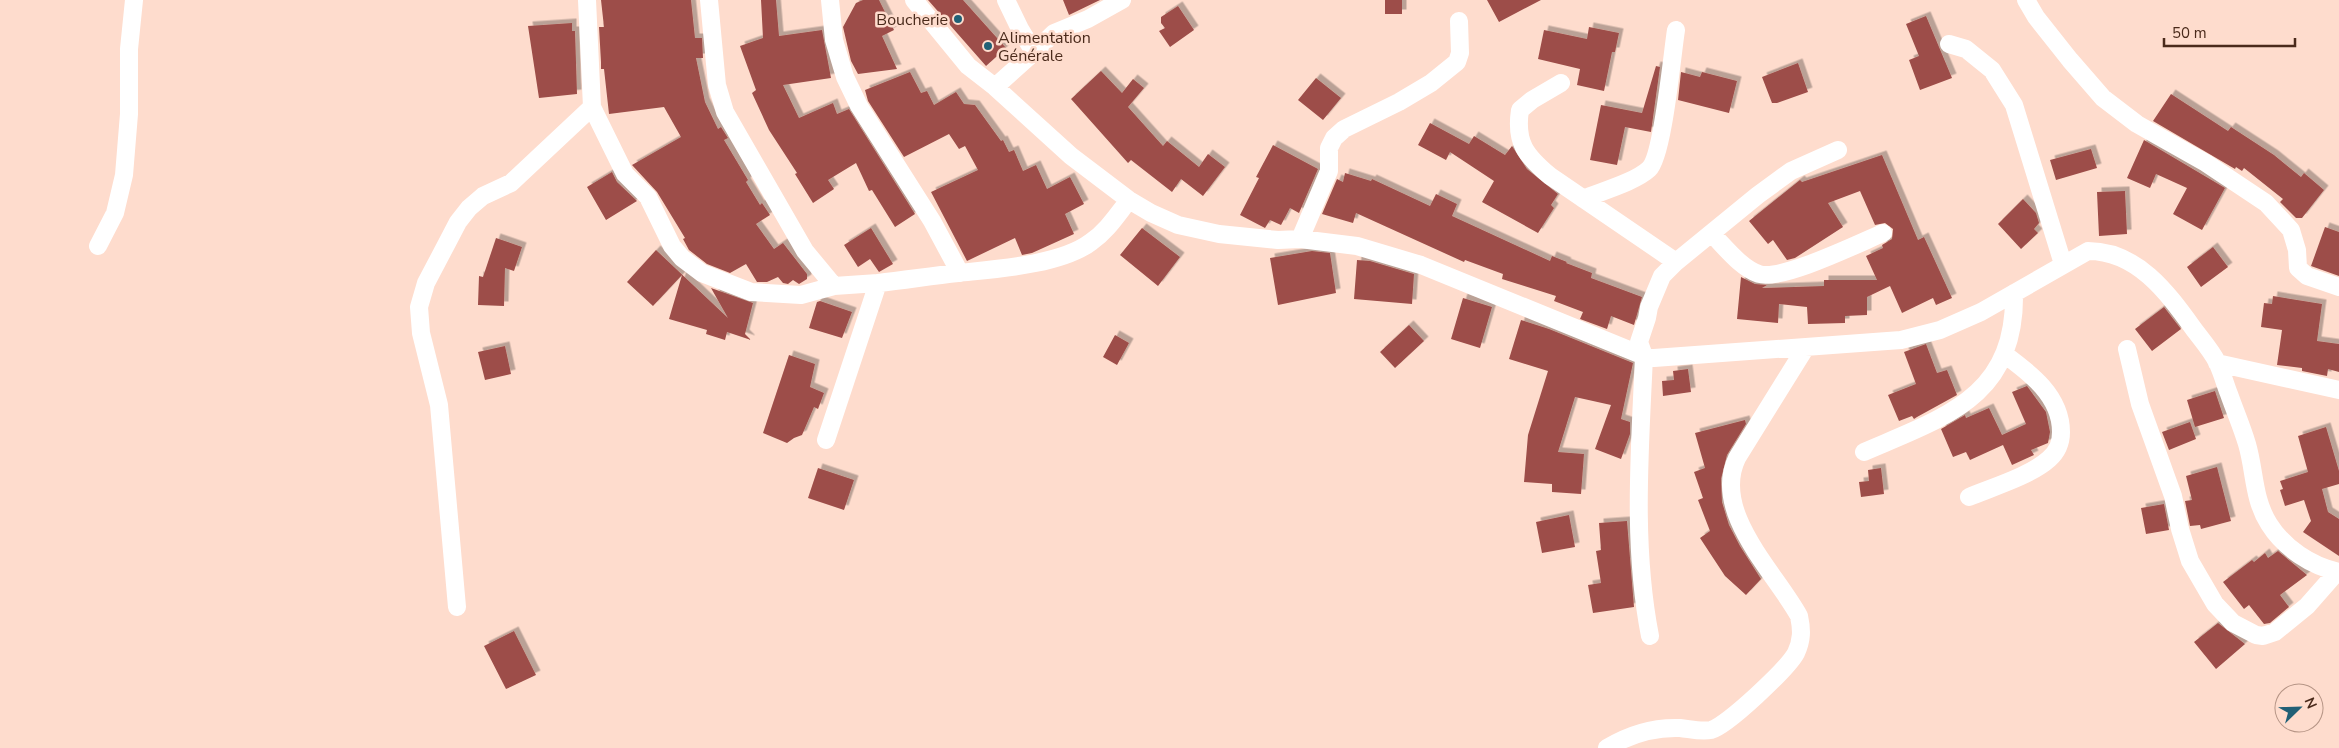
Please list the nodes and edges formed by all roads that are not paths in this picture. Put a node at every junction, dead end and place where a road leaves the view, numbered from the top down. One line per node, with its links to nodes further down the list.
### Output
1 (134, 0): 22 (street)
2 (587, 0): 15 (street)
3 (709, 0): 27 (street)
4 (830, 0): 25 (street)
5 (914, 0): 14 (street)
6 (1006, 0): 12 (street)
7 (1122, 0): 12 (street)
8 (2026, 0): 28 (street)
9 (1459, 21): 21 (street)
10 (1676, 30): 17 (street)
11 (1949, 44): 24 (street)
12 (1034, 52): 14 (street)
13 (1561, 83): 17 (street)
14 (995, 88): 18 (street)
15 (592, 107): 27 (street); 40 (street)
16 (1838, 150): 20 (street)
17 (1583, 199): 23 (street)
18 (1129, 200): 21 (street); 25 (street)
19 (1883, 233): 20 (street)
20 (1712, 234): 23 (street)
21 (1300, 239): 33 (street)
22 (98, 246)
23 (1676, 262): 33 (street)
24 (2063, 264): 29 (street); 34 (street)
25 (960, 273): 26 (street)
26 (878, 283): 27 (street); 36 (street)
27 (834, 286)
28 (2339, 287)
29 (2014, 293): 30 (street); 32 (street)
30 (1806, 347): 33 (street); 42 (street)
31 (2127, 349): 39 (street)
32 (2004, 354): 37 (street); 38 (street)
33 (1644, 356): 41 (street)
34 (2218, 363): 35 (street); 39 (street)
35 (2339, 390)
36 (826, 440)
37 (1864, 452)
38 (1970, 497)
39 (2338, 572)
40 (457, 607)
41 (1650, 636)
42 (1607, 748)

